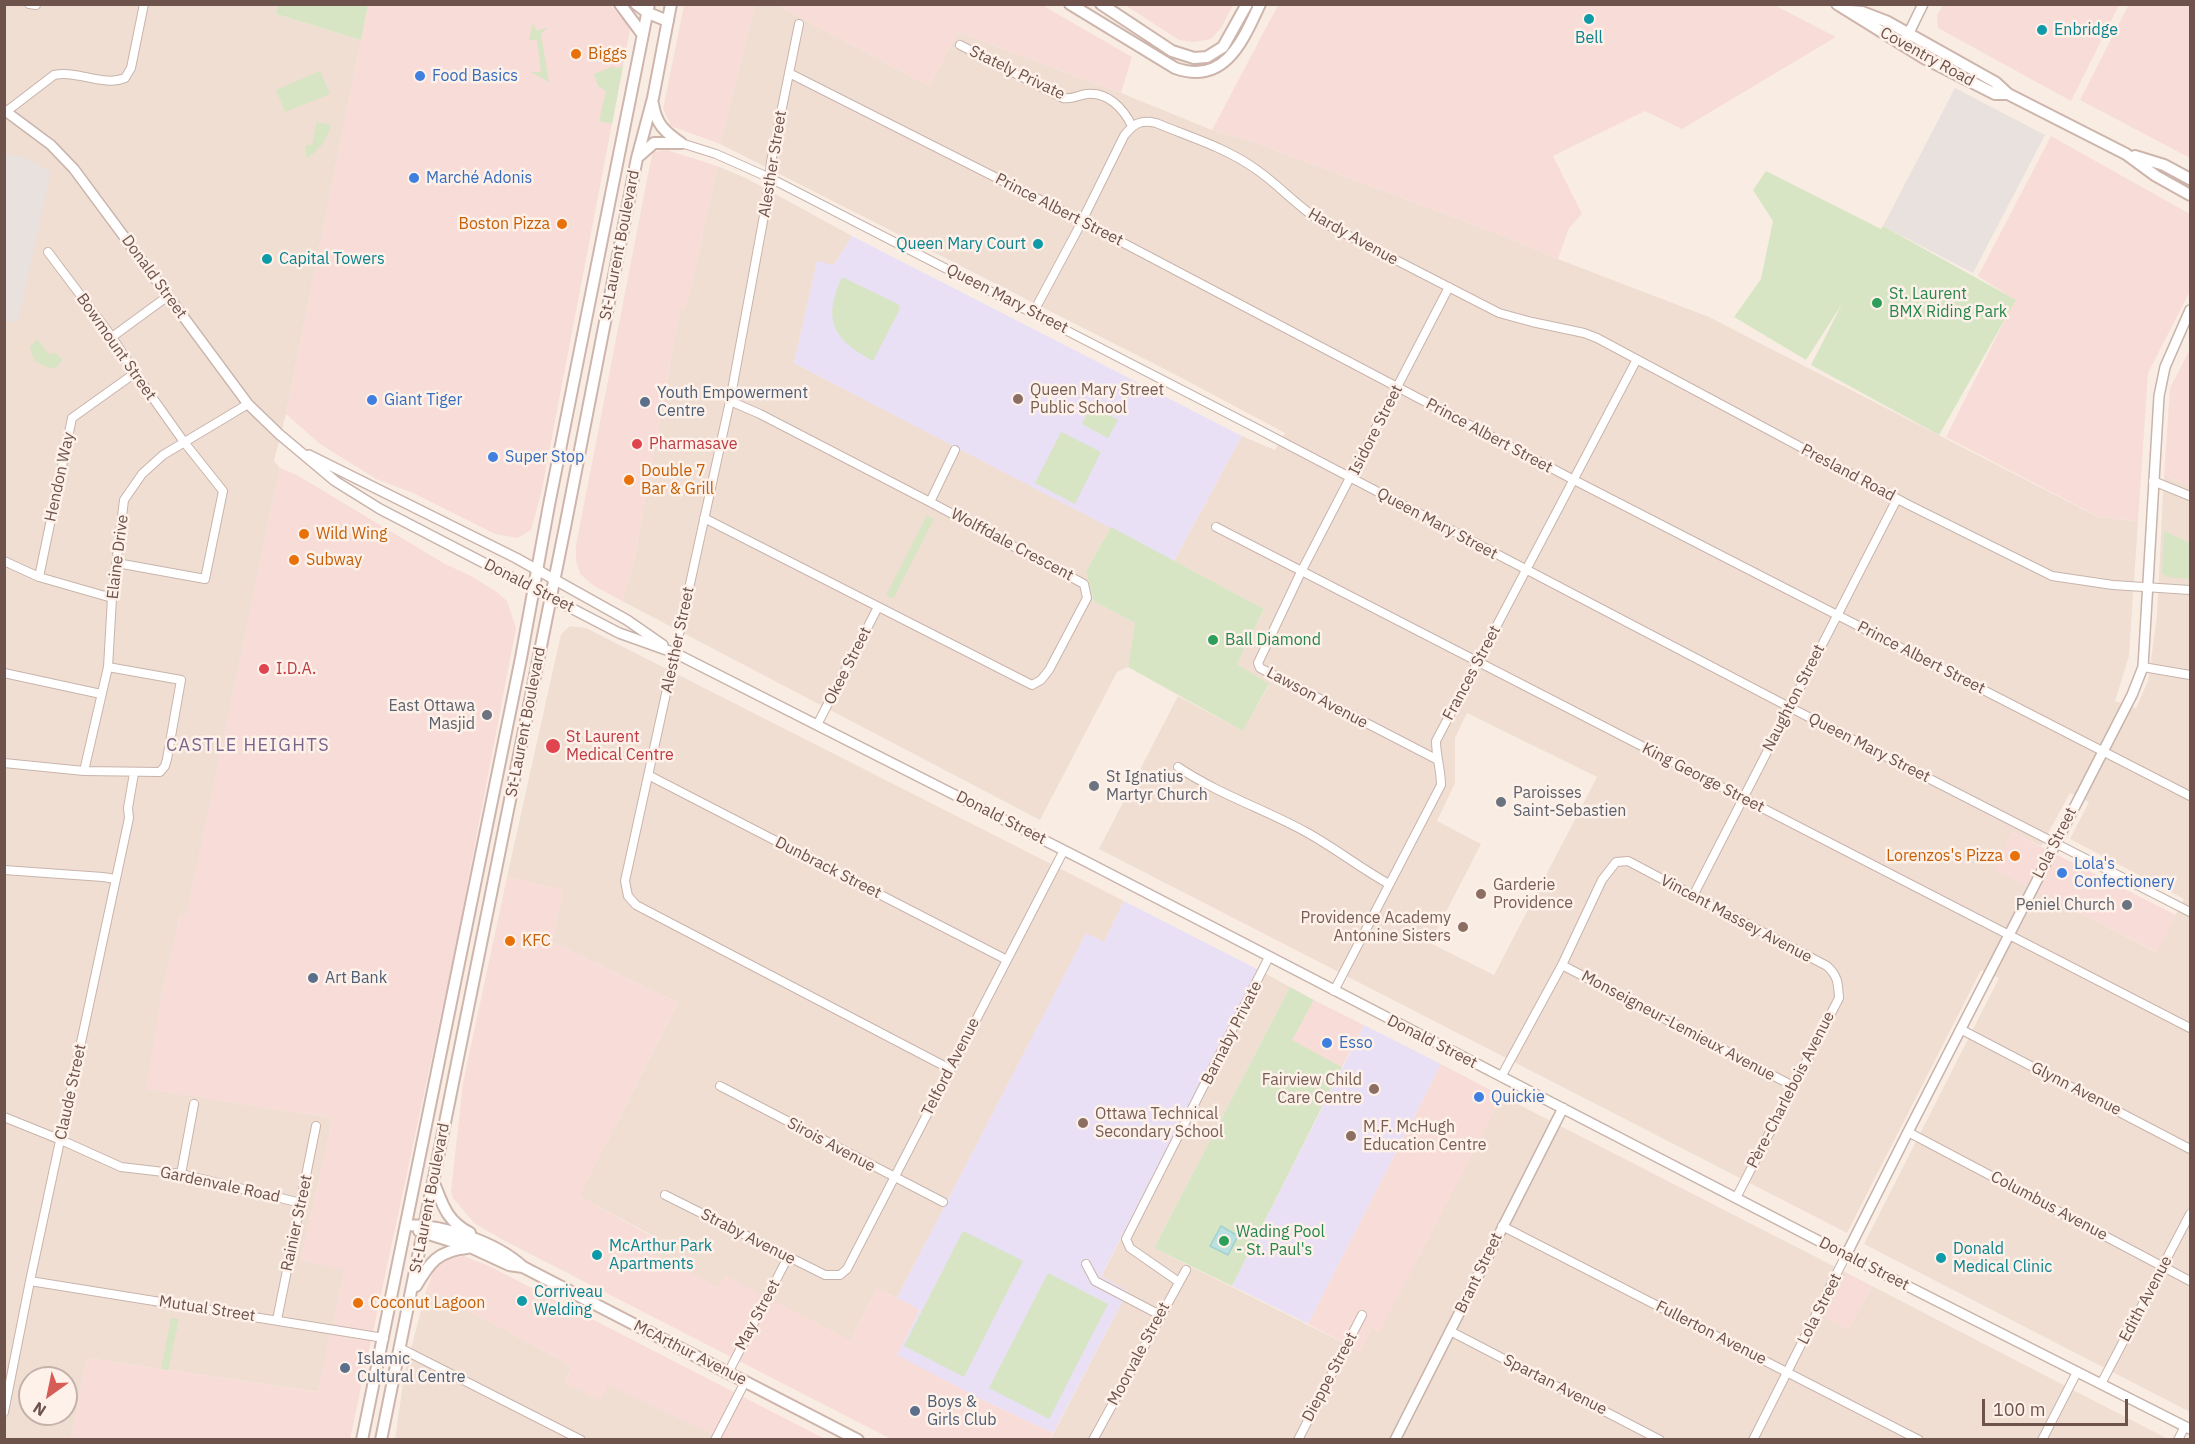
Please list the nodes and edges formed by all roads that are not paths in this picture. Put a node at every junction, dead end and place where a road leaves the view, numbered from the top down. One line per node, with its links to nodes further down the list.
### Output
1 (29, 4): 12 (street)
2 (144, 4): 24 (street)
3 (620, 4): 18 (main road)
4 (636, 4): 13 (main road)
5 (671, 4): 15 (main road, St-Laurent Boulevard)
6 (1070, 4): 9 (main road)
7 (1101, 4): 8 (main road)
8 (1247, 4)
9 (1260, 4)
10 (1837, 4): 14 (main road, Coventry Road)
11 (1923, 4): 17 (street)
12 (36, 5)
13 (648, 9): 15 (main road); 18 (main road, St-Laurent Boulevard)
14 (1850, 11): 17 (main road, Coventry Road); 20 (main road, Coventry Road)
15 (668, 21): 23 (main road, St-Laurent Boulevard)
16 (799, 24): 21 (street, Alesther Street)
17 (1908, 34): 20 (street); 22 (main road, Coventry Road)
18 (643, 35): 59 (main road, St-Laurent Boulevard)
19 (960, 45): 25 (street, Stately Private)
20 (1903, 45): 22 (main road, Coventry Road)
21 (789, 73): 29 (street, Alesther Street); 32 (street, Prince Albert Street)
22 (2008, 94): 27 (main road, Coventry Road)
23 (653, 98): 26 (main road); 28 (main road, St-Laurent Boulevard)
24 (6, 111): 35 (street, Donald Street)
25 (1132, 126): 32 (street); 34 (street, Hardy Avenue)
26 (681, 143): 28 (main road); 29 (street, Queen Mary Street)
27 (2126, 154): 30 (main road, Coventry Road); 31 (main road, Coventry Road)
28 (637, 159): 62 (main road, St-Laurent Boulevard)
29 (770, 178): 37 (street, Queen Mary Street); 43 (street, Alesther Street)
30 (2190, 179)
31 (2190, 195)
32 (1082, 221): 37 (street); 42 (street, Prince Albert Street)
33 (48, 252): 39 (street, Bowmount Street)
34 (1449, 287): 38 (street, Hardy Avenue); 42 (street, Isidore Street)
35 (168, 296): 39 (street); 44 (street, Donald Street)
36 (2190, 310): 50 (street, Lola Street)
37 (1033, 313): 48 (street, Queen Mary Street)
38 (1516, 318): 40 (street, Presland Road)
39 (112, 337): 41 (street, Bowmount Street)
40 (1636, 361): 49 (street, Frances Street); 52 (street, Presland Road)
41 (135, 373): 45 (street, Bowmount Street); 61 (street, Hendon Way)
42 (1398, 388): 48 (street, Isidore Street); 49 (street, Prince Albert Street)
43 (730, 401): 53 (street, Wolffdale Crescent); 54 (street, Alesther Street)
44 (248, 404): 45 (street, Elaine Drive); 46 (street, Donald Street)
45 (184, 442): 57 (street, Elaine Drive); 57 (street, Bowmount Street)
46 (298, 450): 59 (street, Donald Street); 64 (street, Donald Street)
47 (956, 450): 53 (street)
48 (1351, 479): 58 (street, Queen Mary Street); 60 (street, Isidore Street)
49 (1574, 480): 58 (street, Frances Street); 69 (street, Prince Albert Street)
50 (2153, 481): 51 (street); 63 (street, Lola Street)
51 (2190, 496)
52 (1897, 499): 63 (street, Presland Road); 69 (street, Naughton Street)
53 (930, 502): 68 (street, Wolffdale Crescent)
54 (704, 518): 68 (street, Wolffdale Crescent); 70 (street, Alesther Street)
55 (1216, 527): 60 (street, King George Street)
56 (4, 561): 61 (street)
57 (117, 563): 67 (street, Elaine Drive)
58 (1525, 570): 71 (street, Frances Street); 77 (street, Queen Mary Street)
59 (538, 571): 62 (street, Donald Street); 64 (main road, St-Laurent Boulevard)
60 (1301, 572): 71 (street, King George Street); 80 (street, Lawson Avenue)
61 (39, 577): 67 (street)
62 (553, 579): 66 (main road, St-Laurent Boulevard); 70 (street, Donald Street)
63 (2148, 586): 65 (street, Presland Road); 73 (street, Lola Street)
64 (534, 588): 66 (street, Donald Street); 122 (main road, St-Laurent Boulevard)
65 (2190, 591)
66 (550, 596): 70 (street, Donald Street); 116 (main road, St-Laurent Boulevard)
67 (112, 598): 72 (street, Elaine Drive)
68 (878, 607): 78 (street, Okee Street)
69 (1837, 614): 77 (street, Naughton Street); 79 (street, Prince Albert Street)
70 (675, 653): 78 (street, Donald Street); 85 (street, Alesther Street)
71 (1478, 662): 80 (street, Frances Street); 87 (street, King George Street)
72 (108, 667): 76 (street, Elaine Drive); 84 (street)
73 (2143, 667): 75 (street); 79 (street, Lola Street)
74 (4, 673): 76 (street)
75 (2190, 675)
76 (101, 694): 83 (street, Elaine Drive)
77 (1790, 708): 87 (street, Naughton Street); 88 (street, Queen Mary Street)
78 (817, 725): 89 (street, Donald Street)
79 (2103, 751): 86 (street, Prince Albert Street); 88 (street, Lola Street)
80 (1436, 759): 92 (street, Frances Street)
81 (4, 764): 83 (street)
82 (1178, 767): 92 (street)
83 (84, 771): 84 (street)
84 (134, 773): 91 (street, Claude Street)
85 (650, 776): 97 (street, Dunbrack Street); 103 (street, Alesther Street)
86 (2190, 796)
87 (1742, 799): 93 (street, Naughton Street); 95 (street, King George Street)
88 (2055, 843): 94 (street, Queen Mary Street); 95 (street, Lola Street)
89 (1064, 850): 96 (street, Donald Street); 97 (street, Telford Avenue)
90 (4, 870): 91 (street)
91 (116, 879): 112 (street, Claude Street)
92 (1389, 884): 100 (street, Frances Street)
93 (1693, 896): 98 (street, Vincent Massey Avenue); 99 (street, Vincent Massey Avenue)
94 (2190, 912)
95 (2009, 935): 101 (street, King George Street); 102 (street, Lola Street)
96 (1269, 957): 100 (street, Donald Street); 136 (street, Barnaby Private)
97 (1007, 960): 103 (street, Telford Avenue)
98 (1562, 965): 104 (street); 106 (street, Monseigneur-Lemieux Avenue)
99 (1838, 981): 106 (street, Père-Charlebois Avenue)
100 (1334, 991): 104 (street, Donald Street)
101 (2190, 1028)
102 (1962, 1030): 111 (street, Lola Street); 113 (street, Glynn Avenue)
103 (950, 1069): 115 (street, Telford Avenue)
104 (1501, 1077): 108 (street, Donald Street)
105 (720, 1086): 115 (street, Sirois Avenue)
106 (1793, 1086): 118 (street, Père-Charlebois Avenue)
107 (194, 1104): 114 (street)
108 (1563, 1108): 118 (street, Donald Street); 123 (street, Brant Street)
109 (4, 1117): 112 (street, Gardenvale Road)
110 (316, 1126): 120 (street, Rainier Street)
111 (1908, 1132): 127 (street, Lola Street); 131 (street, Columbus Avenue)
112 (61, 1140): 114 (street, Gardenvale Road); 134 (street, Claude Street)
113 (2190, 1149)
114 (181, 1174): 120 (street, Gardenvale Road)
115 (894, 1178): 119 (street, Sirois Avenue); 133 (street, Telford Avenue)
116 (434, 1183): 124 (main road, St-Laurent Boulevard); 125 (main road)
117 (665, 1195): 128 (street, Straby Avenue)
118 (1736, 1198): 127 (street, Donald Street)
119 (943, 1202)
120 (302, 1203): 140 (street, Rainier Street)
121 (2190, 1214): 131 (street, Edith Avenue)
122 (406, 1225): 124 (main road, McArthur Avenue); 142 (main road, St-Laurent Boulevard)
123 (1502, 1226): 141 (street, Brant Street); 144 (street, Fullerton Avenue)
124 (424, 1229): 125 (main road, McArthur Avenue); 126 (main road, McArthur Avenue); 137 (main road, St-Laurent Boulevard)
125 (488, 1244): 130 (main road, McArthur Avenue)
126 (470, 1247): 130 (main road, McArthur Avenue); 137 (main road)
127 (1846, 1255): 144 (street, Lola Street); 145 (street, Donald Street)
128 (788, 1257): 133 (street, Straby Avenue); 146 (street, May Street)
129 (1086, 1264): 138 (street)
130 (523, 1267): 146 (main road, McArthur Avenue)
131 (2164, 1267): 135 (street, Columbus Avenue); 148 (street, Edith Avenue)
132 (1186, 1270): 136 (street, Moorvale Street)
133 (832, 1277)
134 (30, 1281): 140 (street, Mutual Street); 149 (street, Claude Street)
135 (2190, 1281)
136 (1179, 1282): 138 (street, Moorvale Street)
137 (412, 1291): 143 (main road, St-Laurent Boulevard)
138 (1160, 1315): 157 (street, Moorvale Street)
139 (1362, 1315): 158 (street, Dieppe Street)
140 (277, 1320): 142 (street, Mutual Street)
141 (1450, 1331): 159 (street, Brant Street); 160 (street, Spartan Avenue)
142 (384, 1338): 152 (main road, St-Laurent Boulevard)
143 (400, 1347): 153 (main road, St-Laurent Boulevard); 154 (street)
144 (1788, 1372): 161 (street, Lola Street); 162 (street, Fullerton Avenue)
145 (2077, 1372): 148 (street, Donald Street); 163 (street)
146 (728, 1373): 147 (main road, McArthur Avenue)
147 (745, 1382): 155 (street); 156 (main road, McArthur Avenue)
148 (2102, 1384): 151 (street, Donald Street)
149 (6, 1399): 150 (street, Claude Street)
150 (4, 1412)
151 (2188, 1428): 164 (street)
152 (362, 1440)
153 (381, 1440)
154 (581, 1440)
155 (715, 1440)
156 (858, 1440)
157 (1094, 1440)
158 (1298, 1440)
159 (1395, 1440)
160 (1660, 1440)
161 (1753, 1440)
162 (1919, 1440)
163 (2042, 1440)
164 (2178, 1440)

